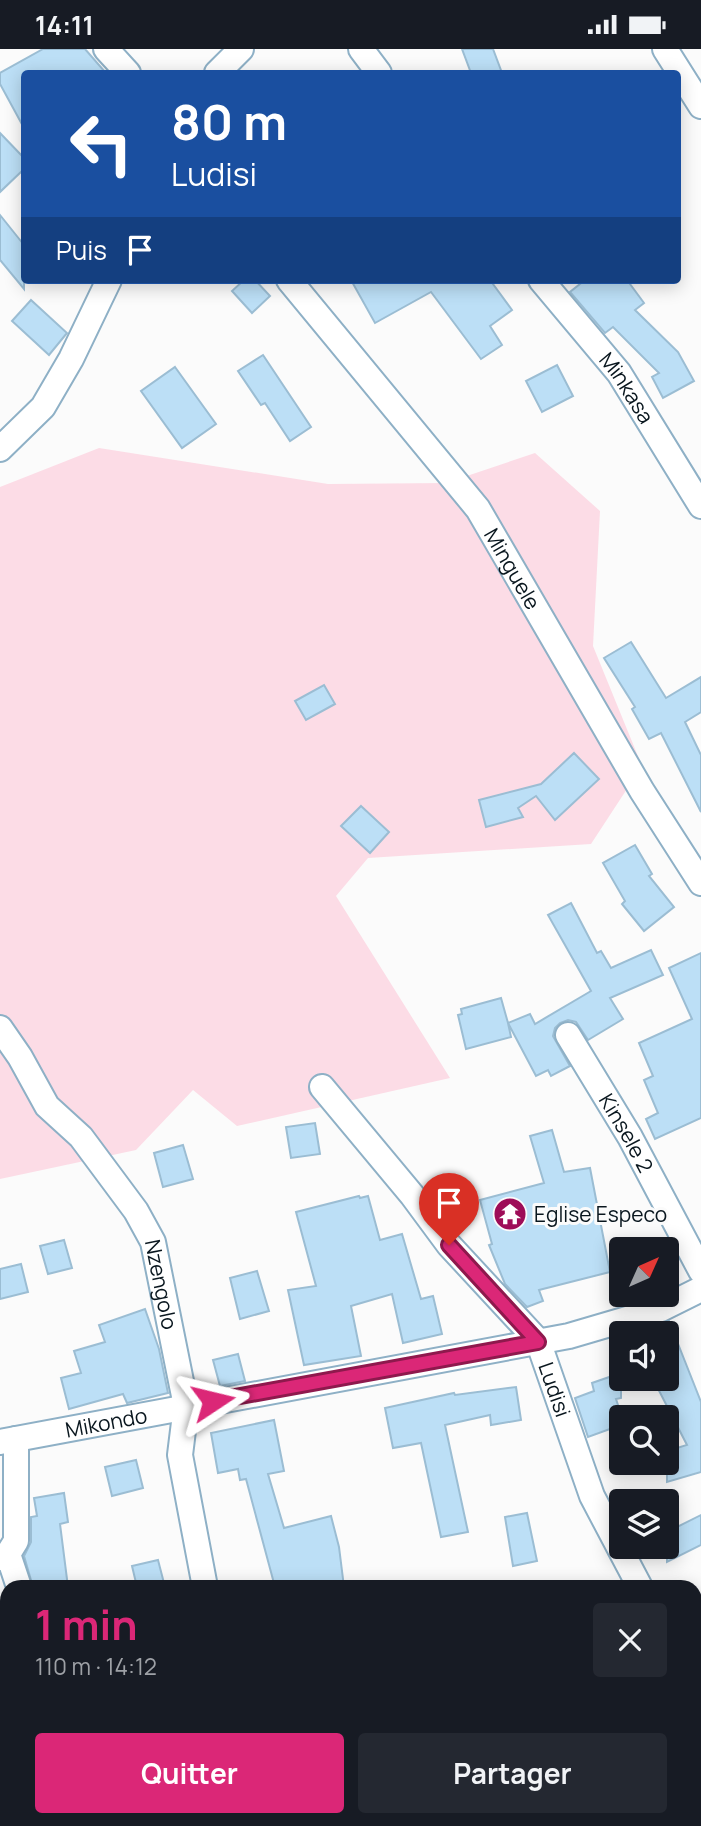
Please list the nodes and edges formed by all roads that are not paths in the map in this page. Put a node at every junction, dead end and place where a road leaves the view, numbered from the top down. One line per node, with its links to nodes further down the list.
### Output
1 (106, 49): 5 (street)
2 (241, 49): 6 (street)
3 (361, 49): 7 (street)
4 (665, 49): 8 (street)
5 (125, 70)
6 (220, 70)
7 (377, 70)
8 (678, 70)
9 (681, 74): 10 (street)
10 (701, 106)
11 (107, 284): 14 (street)
12 (292, 284): 16 (street, Minguele)
13 (544, 284): 15 (street, Minkasa)
14 (0, 449)
15 (701, 506)
16 (701, 883)
17 (0, 1028): 23 (street, Nzengolo)
18 (568, 1035): 20 (street, Kinsele 2)
19 (322, 1087): 22 (street, Ludisi)
20 (701, 1271)
21 (701, 1289): 22 (street, Mikondo)
22 (538, 1342): 23 (street, Mikondo); 28 (street, Ludisi)
23 (186, 1406): 24 (street, Mikondo); 27 (street, Nzengolo)
24 (8, 1440): 25 (street)
25 (4, 1556): 26 (street)
26 (16, 1580)
27 (204, 1580)
28 (635, 1580)

